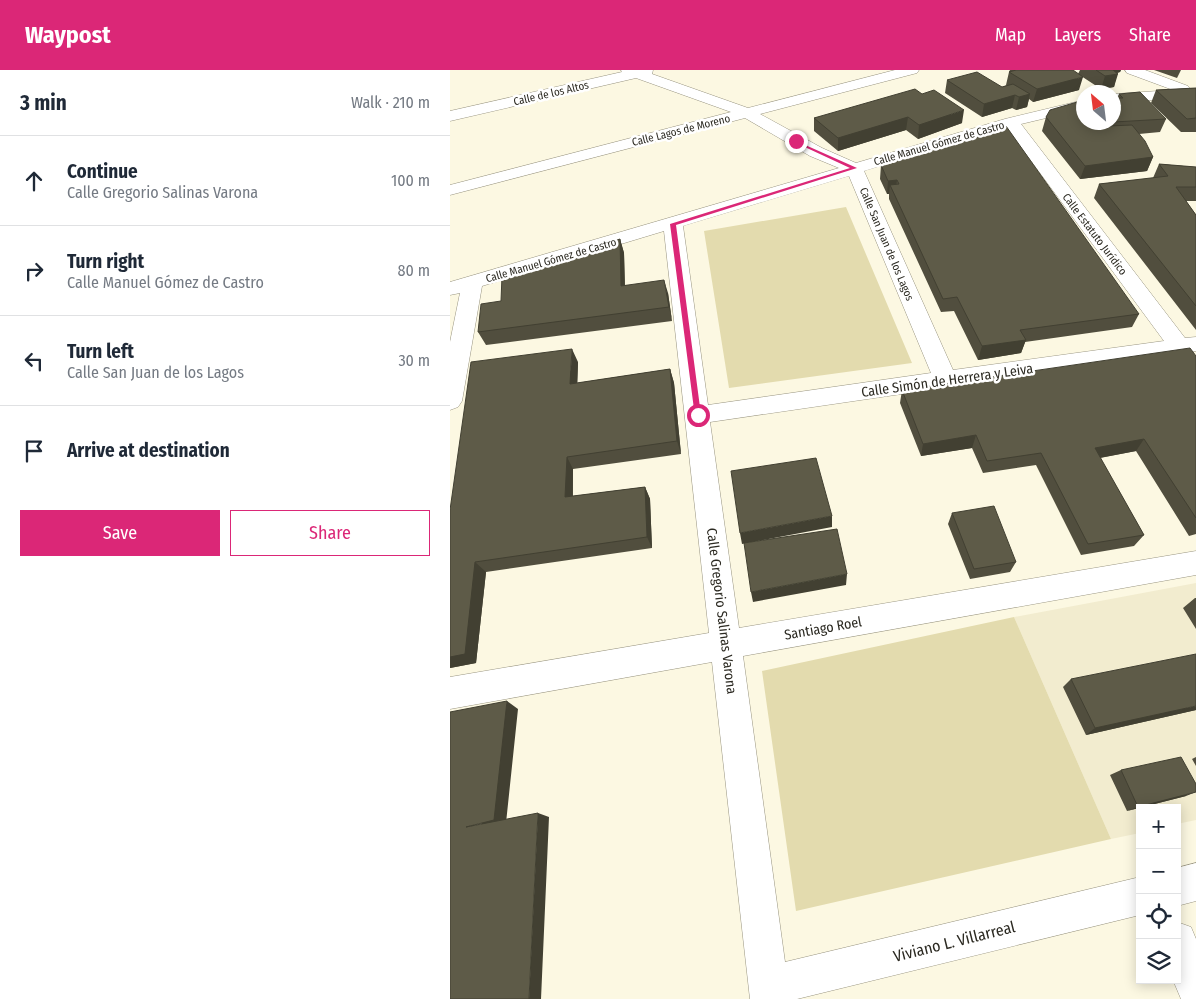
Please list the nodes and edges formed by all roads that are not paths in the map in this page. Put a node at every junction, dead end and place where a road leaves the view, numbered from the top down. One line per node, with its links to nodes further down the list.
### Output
1 (912, 70): 7 (street, Calle Lagos de Moreno)
2 (1132, 70): 4 (street)
3 (640, 71): 7 (street); 8 (street, Calle de los Altos)
4 (1195, 92): 5 (street)
5 (1121, 98)
6 (1076, 106): 9 (street, Calle Manuel Gómez de Castro)
7 (747, 113): 10 (street); 11 (street, Calle Lagos de Moreno)
8 (450, 116)
9 (1011, 122): 10 (street, Calle Manuel Gómez de Castro); 15 (street, Calle Estatuto Jurídico)
10 (854, 168): 12 (street, Calle Manuel Gómez de Castro); 16 (street, Calle San Juan de los Lagos)
11 (450, 190)
12 (673, 224): 13 (street, Calle Manuel Gómez de Castro); 18 (street, Calle Gregorio Salinas Varona)
13 (472, 283): 14 (street, Calle Manuel Gómez de Castro); 17 (street)
14 (450, 289)
15 (1187, 345): 16 (street, Calle Simón de Herrera y Leiva)
16 (946, 380): 18 (street, Calle Simón de Herrera y Leiva)
17 (450, 401)
18 (698, 415): 20 (street, Calle Gregorio Salinas Varona)
19 (1196, 563): 20 (street, Santiago Roel)
20 (726, 644): 21 (street, Santiago Roel); 27 (street, Calle Gregorio Salinas Varona)
21 (450, 693)
22 (1196, 882): 23 (street)
23 (1181, 886)
24 (1136, 897): 27 (street, Viviano L. Villarreal)
25 (1181, 950): 26 (street)
26 (1196, 986)
27 (769, 992)

